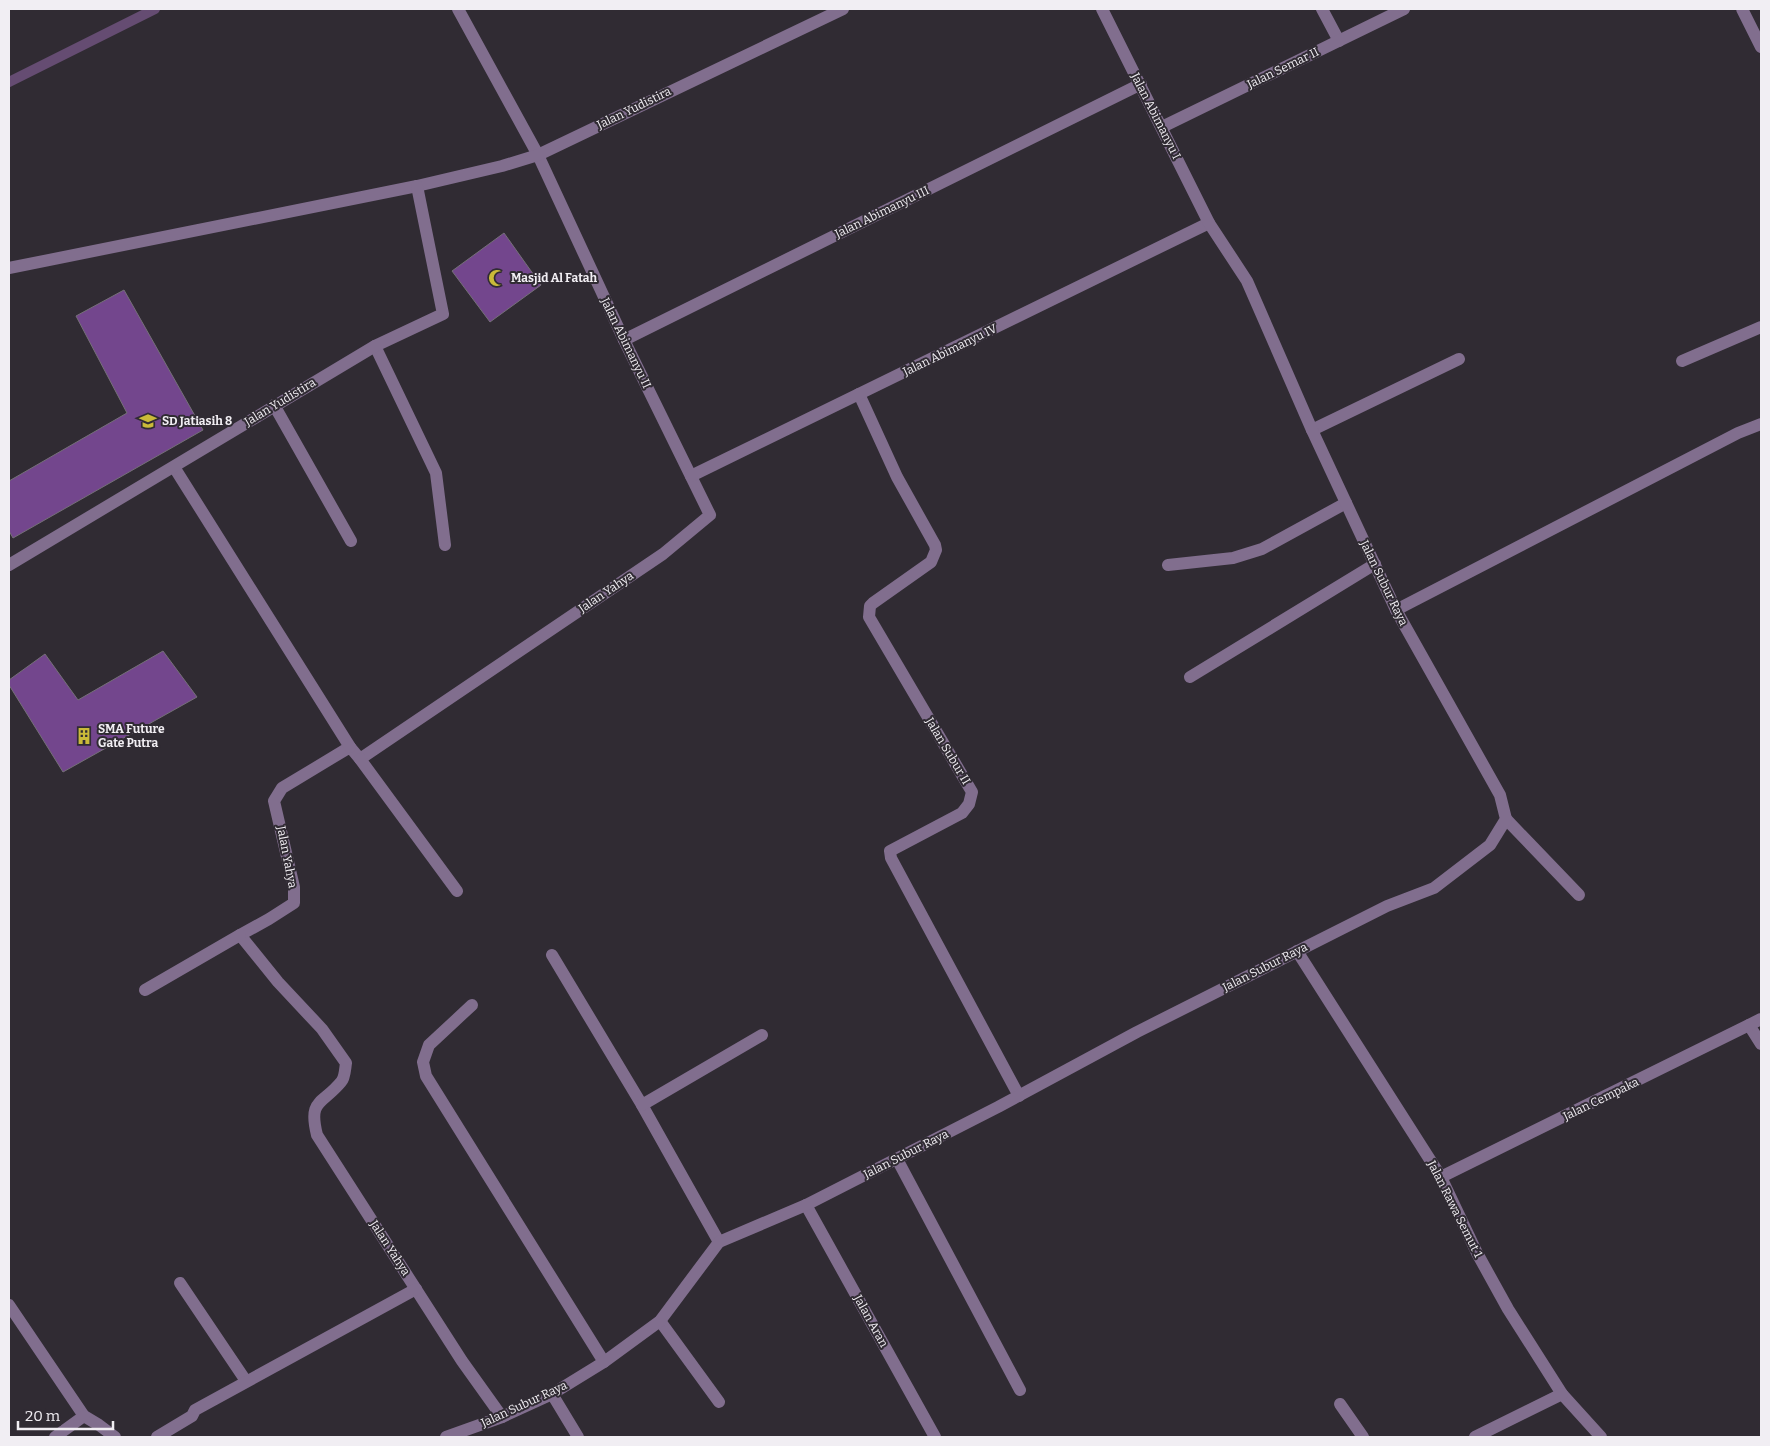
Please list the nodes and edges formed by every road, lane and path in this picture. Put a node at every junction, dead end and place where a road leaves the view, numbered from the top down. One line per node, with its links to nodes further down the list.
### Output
1 (458, 9): 11 (street, Jalan Abimanyu II)
2 (843, 9): 11 (street, Jalan Yudistira)
3 (1102, 9): 9 (street, Jalan Abimanyu I)
4 (1322, 9): 7 (street)
5 (1404, 9): 7 (street, Jalan Semar II)
6 (1742, 9): 8 (street)
7 (1339, 40): 10 (street, Jalan Semar II)
8 (1761, 47)
9 (1140, 84): 10 (street, Jalan Abimanyu I); 16 (street, Jalan Abimanyu III)
10 (1162, 126): 13 (street, Jalan Abimanyu I)
11 (538, 155): 12 (street, Jalan Yudistira); 16 (street, Jalan Abimanyu II)
12 (417, 186): 14 (street, Jalan Yudistira); 17 (street, Jalan Yudistira)
13 (1209, 223): 20 (street, Jalan Abimanyu IV); 23 (street, Jalan Subur Raya)
14 (9, 268)
15 (1761, 327): 19 (street)
16 (624, 340): 25 (street, Jalan Abimanyu II)
17 (375, 346): 21 (street, Jalan Yudistira); 28 (street)
18 (1459, 359): 23 (street)
19 (1682, 361)
20 (858, 394): 25 (street, Jalan Abimanyu IV); 48 (street, Jalan Subur II)
21 (274, 405): 24 (street, Jalan Yudistira); 27 (street)
22 (1761, 424): 32 (street)
23 (1312, 430): 26 (street, Jalan Subur Raya)
24 (174, 467): 30 (street, Jalan Yudistira); 34 (street)
25 (691, 476): 35 (street, Jalan Yahya)
26 (1346, 503): 29 (street, Jalan Subur Raya); 31 (street)
27 (351, 541)
28 (445, 545)
29 (1375, 564): 32 (street, Jalan Subur Raya); 33 (street)
30 (9, 565)
31 (1168, 565)
32 (1396, 610): 36 (street, Jalan Subur Raya)
33 (1190, 677)
34 (350, 747): 35 (street); 39 (street, Jalan Yahya)
35 (360, 759): 37 (street)
36 (1506, 819): 38 (street); 40 (street, Jalan Subur Raya)
37 (457, 891)
38 (1579, 895)
39 (240, 935): 42 (street); 55 (street, Jalan Yahya)
40 (1297, 951): 48 (street, Jalan Subur Raya); 51 (street, Jalan Rawa Semut 1)
41 (552, 955): 49 (street)
42 (145, 990)
43 (472, 1005): 58 (street)
44 (1761, 1018): 45 (street, Jalan Cempaka)
45 (1749, 1025): 47 (street); 51 (street, Jalan Cempaka)
46 (762, 1035): 49 (street)
47 (1761, 1044)
48 (1019, 1096): 50 (street, Jalan Subur Raya)
49 (642, 1105): 53 (street)
50 (897, 1159): 52 (street, Jalan Subur Raya); 60 (street)
51 (1440, 1177): 62 (street, Jalan Rawa Semut 1)
52 (806, 1205): 53 (street, Jalan Subur Raya); 72 (street, Jalan Aran)
53 (719, 1242): 57 (street, Jalan Subur Raya)
54 (180, 1283): 59 (street)
55 (416, 1289): 59 (street); 66 (street, Jalan Yahya)
56 (9, 1305): 65 (street)
57 (660, 1321): 58 (street, Jalan Subur Raya); 63 (street)
58 (604, 1362): 61 (street, Jalan Subur Raya)
59 (246, 1381): 69 (street)
60 (1020, 1390)
61 (552, 1394): 66 (street, Jalan Subur Raya); 71 (street)
62 (1562, 1394): 74 (street); 75 (street, Jalan Rawa Semut 1)
63 (719, 1402)
64 (1340, 1404): 73 (street)
65 (84, 1416): 67 (street); 68 (street)
66 (502, 1417): 70 (street, Jalan Subur Raya)
67 (55, 1437)
68 (116, 1437)
69 (157, 1437)
70 (446, 1437)
71 (578, 1437)
72 (935, 1437)
73 (1363, 1437)
74 (1475, 1437)
75 (1601, 1437)

